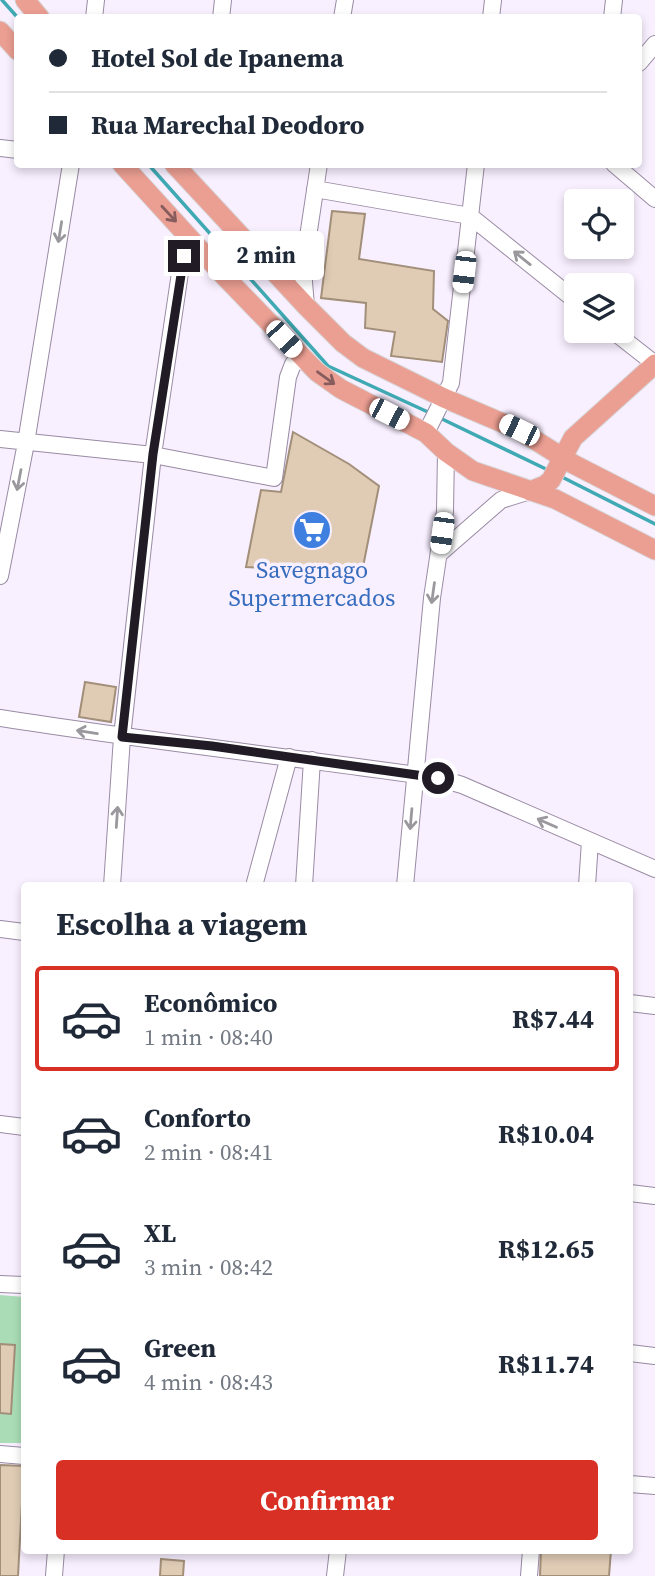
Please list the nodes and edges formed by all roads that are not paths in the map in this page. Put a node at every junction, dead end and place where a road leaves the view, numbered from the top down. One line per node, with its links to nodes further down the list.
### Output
1 (25, 0): 2 (main road)
2 (37, 14)
3 (0, 31): 5 (main road)
4 (655, 44): 6 (street)
5 (14, 47)
6 (642, 60)
7 (70, 168): 25 (street, one-way to 25)
8 (126, 168): 16 (main road, one-way to 16)
9 (184, 168): 18 (main road)
10 (318, 168): 13 (street)
11 (476, 168): 15 (street)
12 (619, 168): 14 (street)
13 (315, 189): 15 (street); 18 (street)
14 (655, 199)
15 (470, 216): 17 (street, one-way to 15); 22 (street)
16 (196, 244): 20 (main road); 27 (street)
17 (564, 290)
18 (306, 306): 22 (main road)
19 (628, 343): 21 (street)
20 (303, 359): 23 (main road, one-way to 23); 27 (street)
21 (655, 364): 28 (main road)
22 (441, 403): 23 (street); 28 (main road)
23 (428, 429): 26 (main road)
24 (0, 439): 25 (street)
25 (26, 443): 27 (street); 35 (street, one-way to 35)
26 (446, 452): 29 (main road); 31 (street)
27 (153, 454): 37 (street)
28 (560, 462): 29 (main road); 30 (main road)
29 (537, 488): 32 (street); 33 (main road)
30 (655, 506)
31 (445, 511): 32 (street); 34 (street)
32 (475, 523): 34 (street)
33 (655, 550)
34 (439, 554): 40 (street, one-way to 40)
35 (0, 576)
36 (0, 718): 37 (street, one-way to 36)
37 (122, 737): 38 (street); 43 (street, one-way to 37)
38 (289, 757): 39 (street); 44 (street)
39 (312, 760): 40 (street); 45 (street)
40 (415, 775): 41 (street, one-way to 40); 46 (street, one-way to 46)
41 (590, 841): 42 (street); 47 (street)
42 (655, 869)
43 (112, 882)
44 (255, 882)
45 (304, 882)
46 (405, 882)
47 (587, 882)
48 (0, 929): 49 (street)
49 (21, 932)
50 (633, 1003): 51 (street)
51 (655, 1006)
52 (0, 1124): 53 (street)
53 (21, 1127)
54 (633, 1193): 55 (street)
55 (655, 1196)
56 (0, 1284): 57 (street)
57 (21, 1285)
58 (633, 1353): 59 (street)
59 (655, 1356)
60 (0, 1454): 61 (street)
61 (21, 1456)
62 (633, 1484): 63 (street)
63 (655, 1486)
64 (56, 1554): 67 (street)
65 (338, 1554): 68 (street)
66 (531, 1554): 69 (street)
67 (54, 1576)
68 (335, 1576)
69 (529, 1576)

